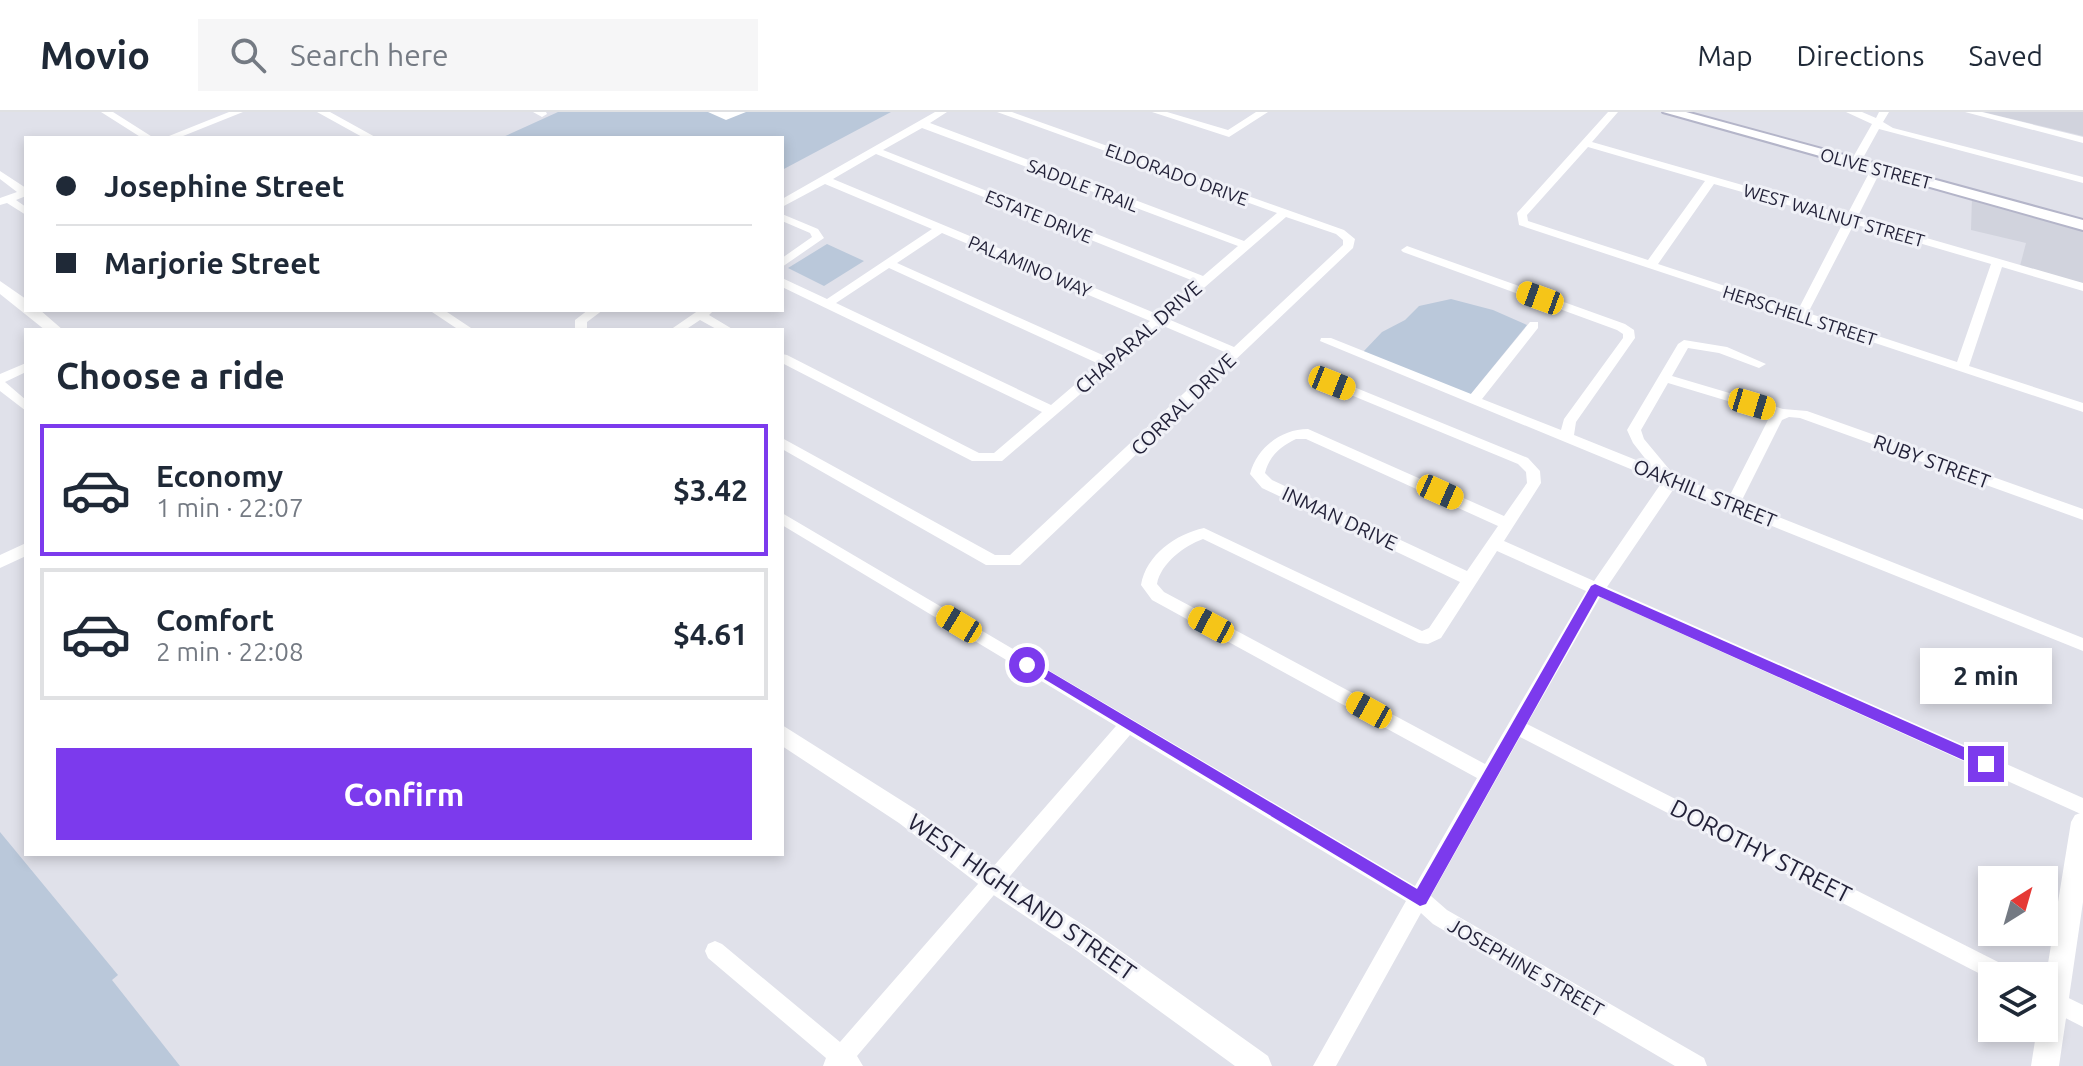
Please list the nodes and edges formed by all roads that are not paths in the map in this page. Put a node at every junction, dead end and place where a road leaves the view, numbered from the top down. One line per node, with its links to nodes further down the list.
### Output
1 (106, 112): 17 (street)
2 (238, 112): 18 (street)
3 (322, 112): 19 (street)
4 (713, 112): 5 (street)
5 (741, 112)
6 (942, 112): 16 (street)
7 (1002, 112): 33 (street, ELDORADO DRIVE)
8 (1157, 112): 9 (street)
9 (1263, 112)
10 (1613, 112): 21 (street)
11 (1670, 112): 14 (main road, OLIVE STREET)
12 (1851, 112): 15 (street)
13 (1970, 112): 20 (street)
14 (1700, 116): 23 (main road, OLIVE STREET)
15 (1881, 118): 23 (street); 27 (street)
16 (922, 124): 22 (street); 39 (street, SADDLE TRAIL)
17 (146, 136)
18 (174, 136)
19 (368, 136)
20 (2083, 140)
21 (1586, 143): 26 (street, WEST WALNUT STREET); 44 (street, HERSCHELL STREET)
22 (874, 150): 25 (street); 45 (street, ESTATE DRIVE)
23 (1867, 166): 35 (street); 36 (main road, OLIVE STREET)
24 (0, 174): 28 (street)
25 (824, 179): 31 (street); 37 (street, PALAMINO WAY)
26 (1712, 179): 35 (street, WEST WALNUT STREET); 44 (street)
27 (2083, 180)
28 (24, 191)
29 (24, 192): 30 (street)
30 (4, 201): 32 (street)
31 (784, 203)
32 (24, 211)
33 (1285, 212): 38 (street, ELDORADO DRIVE); 39 (street, CHAPARAL DRIVE)
34 (784, 218): 41 (street)
35 (1852, 220): 42 (street, WEST WALNUT STREET); 55 (street)
36 (2083, 225)
37 (941, 228): 43 (street); 56 (street, PALAMINO WAY)
38 (1349, 239): 64 (street, CORRAL DRIVE)
39 (1245, 245): 45 (street, CHAPARAL DRIVE)
40 (1407, 250): 78 (street)
41 (784, 262)
42 (1998, 262): 48 (street, WEST WALNUT STREET); 69 (street)
43 (887, 263): 49 (street); 66 (street)
44 (1650, 266): 55 (street, HERSCHELL STREET)
45 (1204, 281): 56 (street, CHAPARAL DRIVE)
46 (784, 283): 49 (street)
47 (0, 286): 50 (street)
48 (2083, 287)
49 (827, 304): 76 (street)
50 (24, 305)
51 (33, 312): 58 (street)
52 (438, 312): 59 (street)
53 (594, 312): 60 (street)
54 (704, 313): 61 (street); 62 (street)
55 (1801, 315): 69 (street, HERSCHELL STREET)
56 (1158, 320): 64 (street, PALAMINO WAY); 66 (street, CHAPARAL DRIVE)
57 (1534, 325): 73 (street)
58 (53, 328)
59 (465, 328)
60 (581, 328)
61 (679, 328)
62 (725, 328)
63 (1326, 341): 73 (street, OAKHILL STREET)
64 (1236, 352): 79 (street, CORRAL DRIVE)
65 (784, 359): 76 (street, CHAPARAL DRIVE)
66 (1108, 363): 76 (street, CHAPARAL DRIVE)
67 (1759, 364): 71 (street)
68 (24, 368): 72 (street)
69 (1962, 368): 75 (street, HERSCHELL STREET)
70 (1322, 378): 84 (street)
71 (1664, 378): 77 (street, RUBY STREET); 80 (street)
72 (0, 381): 74 (street)
73 (1473, 401): 78 (street, OAKHILL STREET)
74 (24, 405)
75 (2083, 408)
76 (1052, 411)
77 (1781, 413): 81 (street); 82 (street, RUBY STREET)
78 (1567, 438): 80 (street, OAKHILL STREET)
79 (784, 444)
80 (1670, 480): 81 (street, OAKHILL STREET); 89 (street)
81 (1733, 504): 90 (street, OAKHILL STREET)
82 (2083, 515)
83 (784, 519): 91 (street, JOSEPHINE STREET)
84 (1506, 524): 85 (street); 88 (street, INMAN DRIVE)
85 (1494, 543): 88 (street); 89 (street)
86 (24, 550): 87 (street)
87 (0, 562)
88 (1471, 580): 94 (street)
89 (1595, 589): 92 (street); 95 (street)
90 (2083, 645)
91 (1128, 725): 97 (street); 98 (street, JOSEPHINE STREET)
92 (1517, 727): 94 (street); 100 (street, DOROTHY STREET)
93 (784, 735): 97 (street, WEST HIGHLAND STREET)
94 (1488, 775): 98 (street)
95 (2083, 807)
96 (2083, 822): 101 (street)
97 (995, 882): 105 (street); 106 (street, WEST HIGHLAND STREET)
98 (1420, 899): 107 (street); 108 (street, JOSEPHINE STREET)
99 (715, 951): 105 (street)
100 (1978, 962)
101 (2057, 962)
102 (2058, 1003): 103 (street)
103 (2083, 1016)
104 (2047, 1042): 109 (street)
105 (842, 1063)
106 (1258, 1066)
107 (1324, 1066)
108 (1696, 1066)
109 (2045, 1066)

